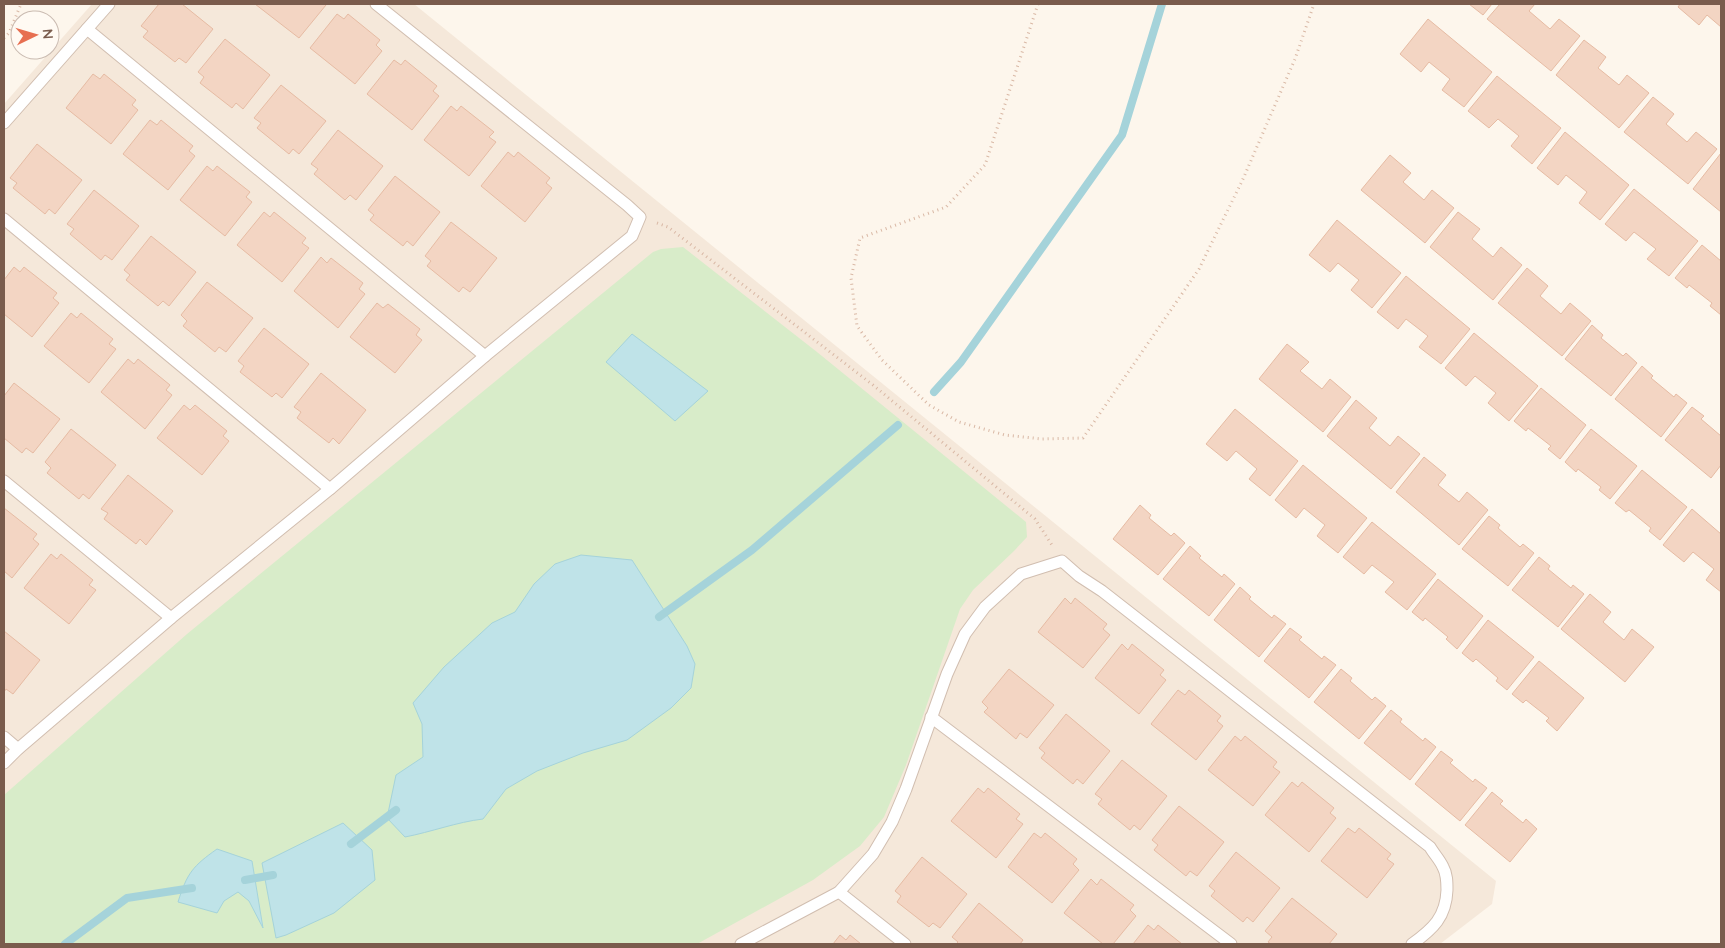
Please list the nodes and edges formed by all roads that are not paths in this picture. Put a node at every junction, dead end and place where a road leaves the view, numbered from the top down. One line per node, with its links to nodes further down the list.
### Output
1 (109, 4): 3 (lane)
2 (376, 4): 6 (lane)
3 (87, 29): 4 (lane); 6 (lane)
4 (4, 123)
5 (4, 219): 8 (lane)
6 (486, 356): 8 (lane)
7 (4, 481): 9 (lane)
8 (330, 489): 9 (lane)
9 (171, 618): 12 (lane)
10 (932, 717): 14 (lane); 17 (lane); 18 (lane)
11 (4, 737): 12 (lane)
12 (18, 749): 13 (lane)
13 (4, 763)
14 (839, 892): 15 (lane); 16 (lane)
15 (741, 944)
16 (905, 944)
17 (1231, 944)
18 (1412, 944)

